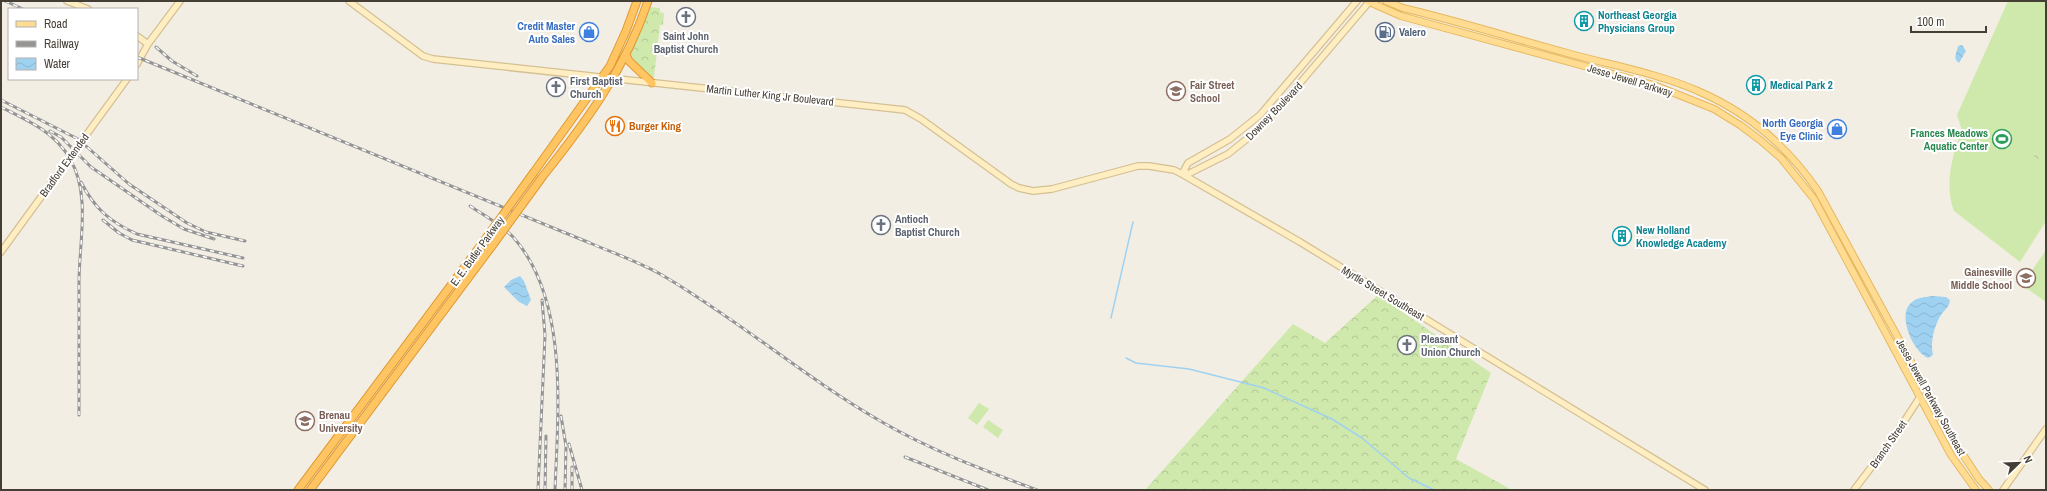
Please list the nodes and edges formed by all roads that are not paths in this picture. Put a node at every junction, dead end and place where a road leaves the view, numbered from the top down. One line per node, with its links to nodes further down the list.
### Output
1 (67, 1): 10 (main road)
2 (180, 1): 13 (main road)
3 (349, 1): 18 (main road, Martin Luther King Jr Boulevard)
4 (637, 1): 18 (highway, E. E. Butler Parkway)
5 (648, 1): 15 (highway, E. E. Butler Parkway)
6 (1357, 1): 22 (main road, Downey Boulevard)
7 (1369, 1): 22 (main road, Downey Boulevard); 25 (main road, Jesse Jewell Parkway)
8 (1386, 1): 11 (main road, Jesse Jewell Parkway)
9 (1396, 1): 11 (main road)
10 (85, 8)
11 (1403, 8): 24 (main road, Jesse Jewell Parkway)
12 (138, 37): 13 (main road)
13 (148, 44): 16 (main road)
14 (138, 52): 16 (main road)
15 (626, 55): 19 (highway, E. E. Butler Parkway); 21 (highway)
16 (141, 57): 17 (main road)
17 (138, 62)
18 (602, 77): 19 (main road, Martin Luther King Jr Boulevard); 28 (highway, E. E. Butler Parkway, bridge)
19 (615, 78): 21 (main road, Martin Luther King Jr Boulevard); 29 (highway, E. E. Butler Parkway, bridge)
20 (126, 80): 23 (main road, Bradford Extended)
21 (652, 83): 22 (main road, Martin Luther King Jr Boulevard)
22 (1182, 174): 30 (main road, Myrtle Street Southeast)
23 (1, 252)
24 (1878, 300): 33 (main road, Jesse Jewell Parkway Southeast)
25 (1870, 306): 26 (main road, Jesse Jewell Parkway Southeast)
26 (1920, 397): 31 (main road, Branch Street); 32 (main road, Jesse Jewell Parkway Southeast)
27 (2046, 429): 34 (main road)
28 (298, 490)
29 (310, 490)
30 (1705, 490)
31 (1854, 490)
32 (1976, 490)
33 (1988, 490)
34 (2003, 490)

